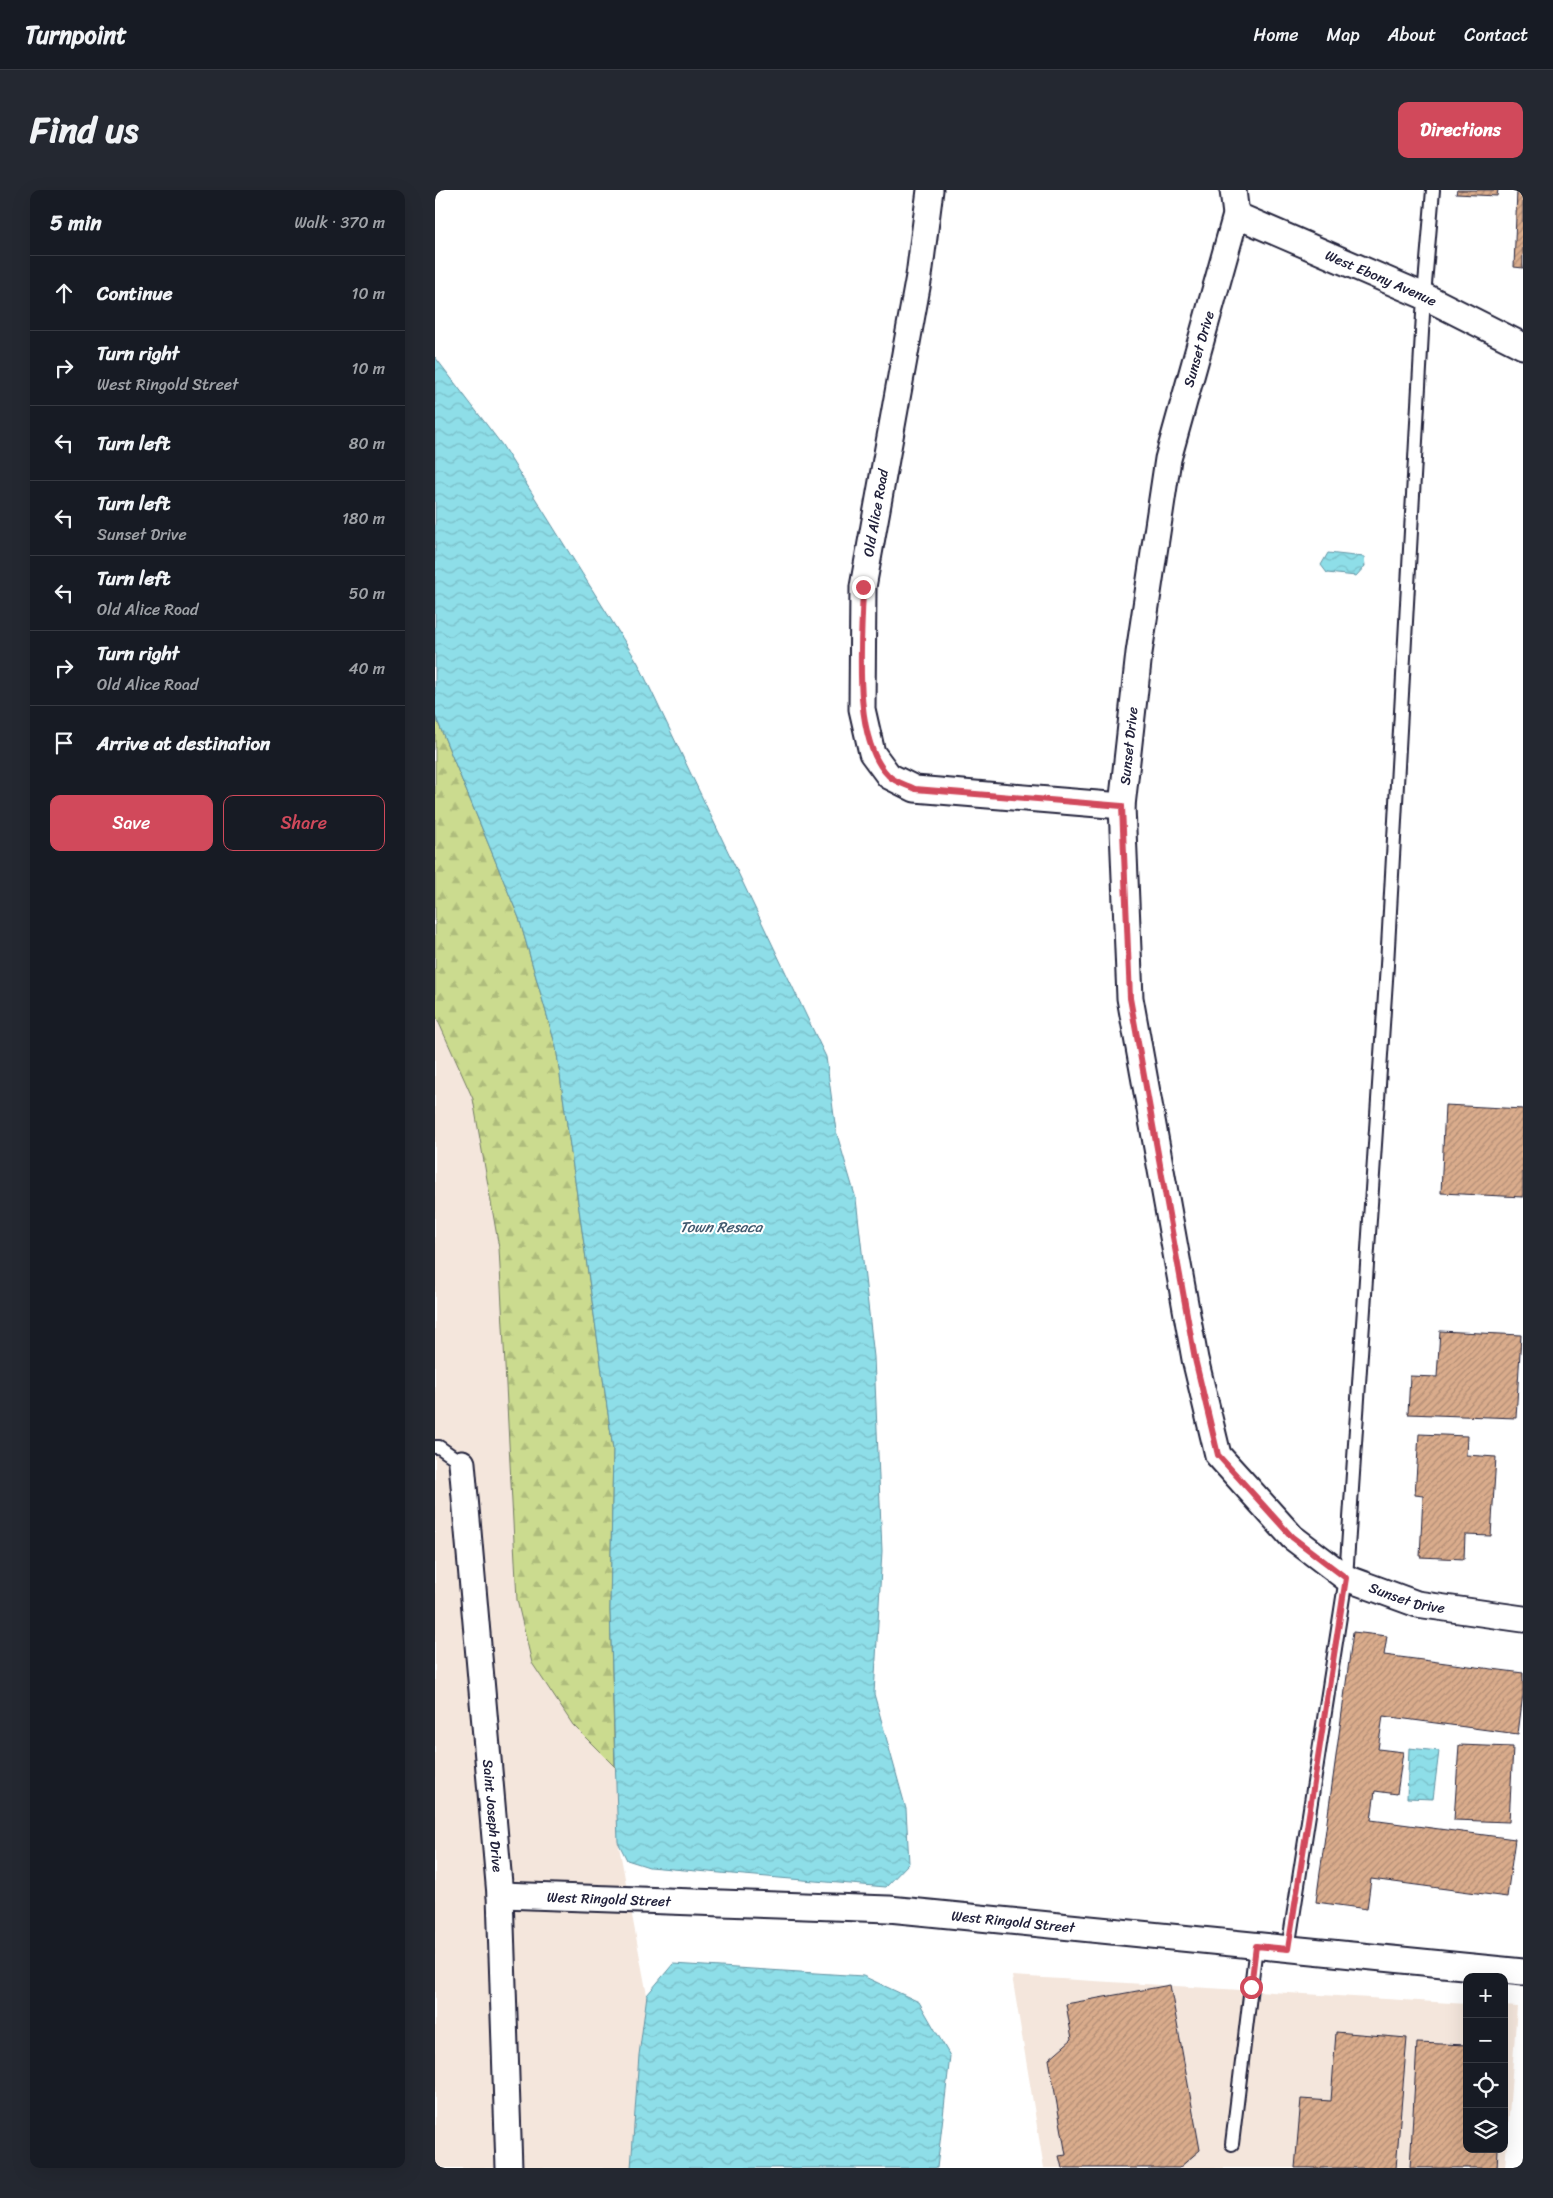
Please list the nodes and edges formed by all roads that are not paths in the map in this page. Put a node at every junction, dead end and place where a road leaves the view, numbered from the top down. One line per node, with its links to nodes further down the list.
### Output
1 (930, 190): 7 (street, Old Alice Road)
2 (1233, 190): 4 (street, Sunset Drive)
3 (1433, 190): 5 (lane)
4 (1235, 215): 5 (street, West Ebony Avenue); 7 (street, Sunset Drive)
5 (1424, 296): 6 (street, West Ebony Avenue); 10 (lane)
6 (1523, 346)
7 (1122, 806): 10 (street, Sunset Drive)
8 (435, 1447): 9 (lane)
9 (462, 1463): 12 (street, Saint Joseph Drive)
10 (1346, 1578): 11 (street, Sunset Drive); 14 (lane)
11 (1523, 1618)
12 (500, 1896): 13 (street, West Ringold Street); 17 (street, Saint Joseph Drive)
13 (1256, 1946): 14 (street, West Ringold Street); 16 (lane)
14 (1288, 1949): 15 (street, West Ringold Street)
15 (1523, 1972)
16 (1232, 2144)
17 (509, 2168)

